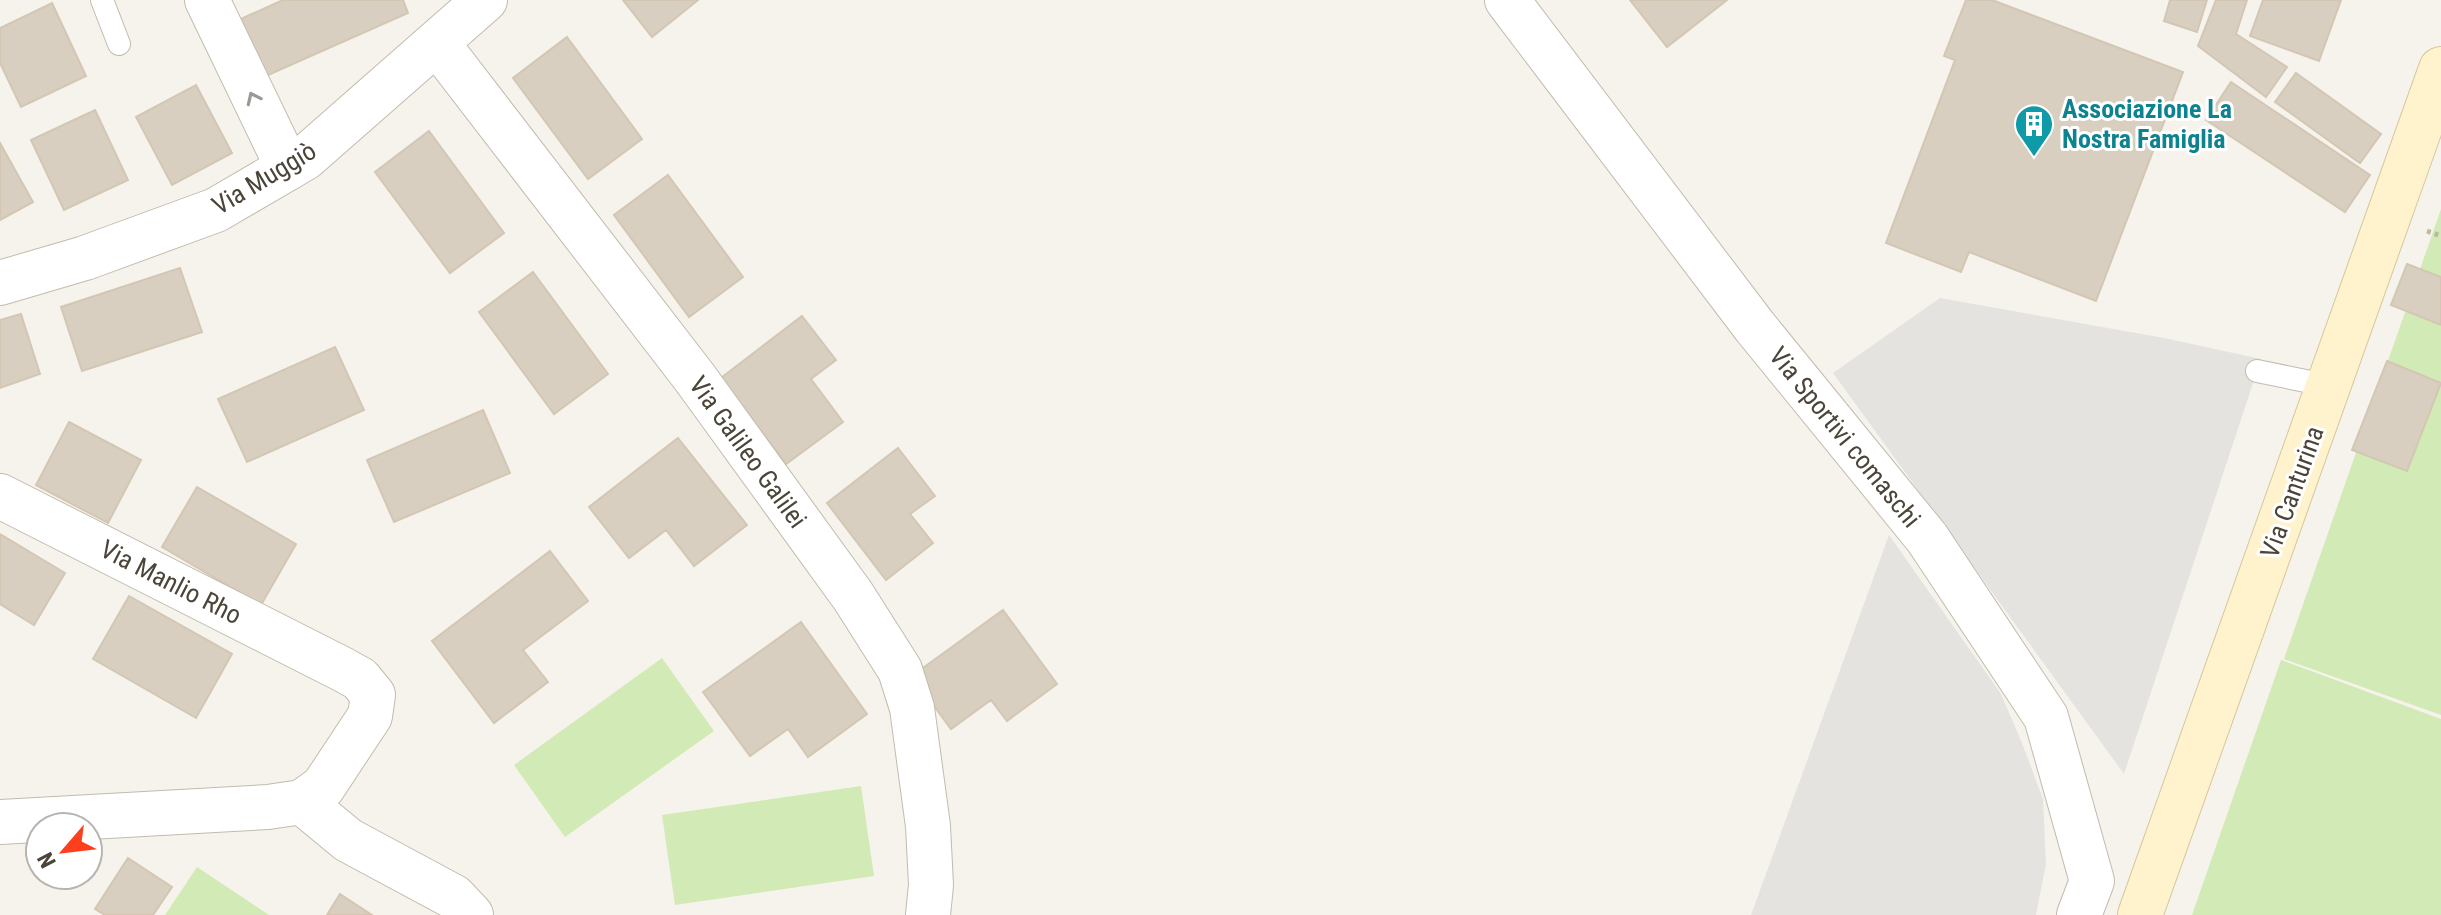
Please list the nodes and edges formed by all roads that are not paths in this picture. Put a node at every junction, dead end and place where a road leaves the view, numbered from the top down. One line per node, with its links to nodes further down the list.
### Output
1 (102, 0): 6 (lane)
2 (207, 0): 8 (street, one-way to 2)
3 (485, 0): 5 (street, Via Muggiò)
4 (1507, 0): 17 (street, Via Sportivi comaschi)
5 (437, 43): 8 (street, Via Muggiò); 16 (street, Via Galileo Galilei)
6 (119, 44)
7 (2441, 69): 11 (main road, Via Canturina)
8 (288, 168): 9 (street, Via Muggiò)
9 (0, 283)
10 (2257, 371): 11 (lane)
11 (2330, 386): 18 (main road, Via Canturina)
12 (0, 496): 13 (street, Via Manlio Rho)
13 (302, 802): 14 (street); 15 (street)
14 (0, 822)
15 (471, 915)
16 (928, 915)
17 (2079, 915)
18 (2140, 915)

